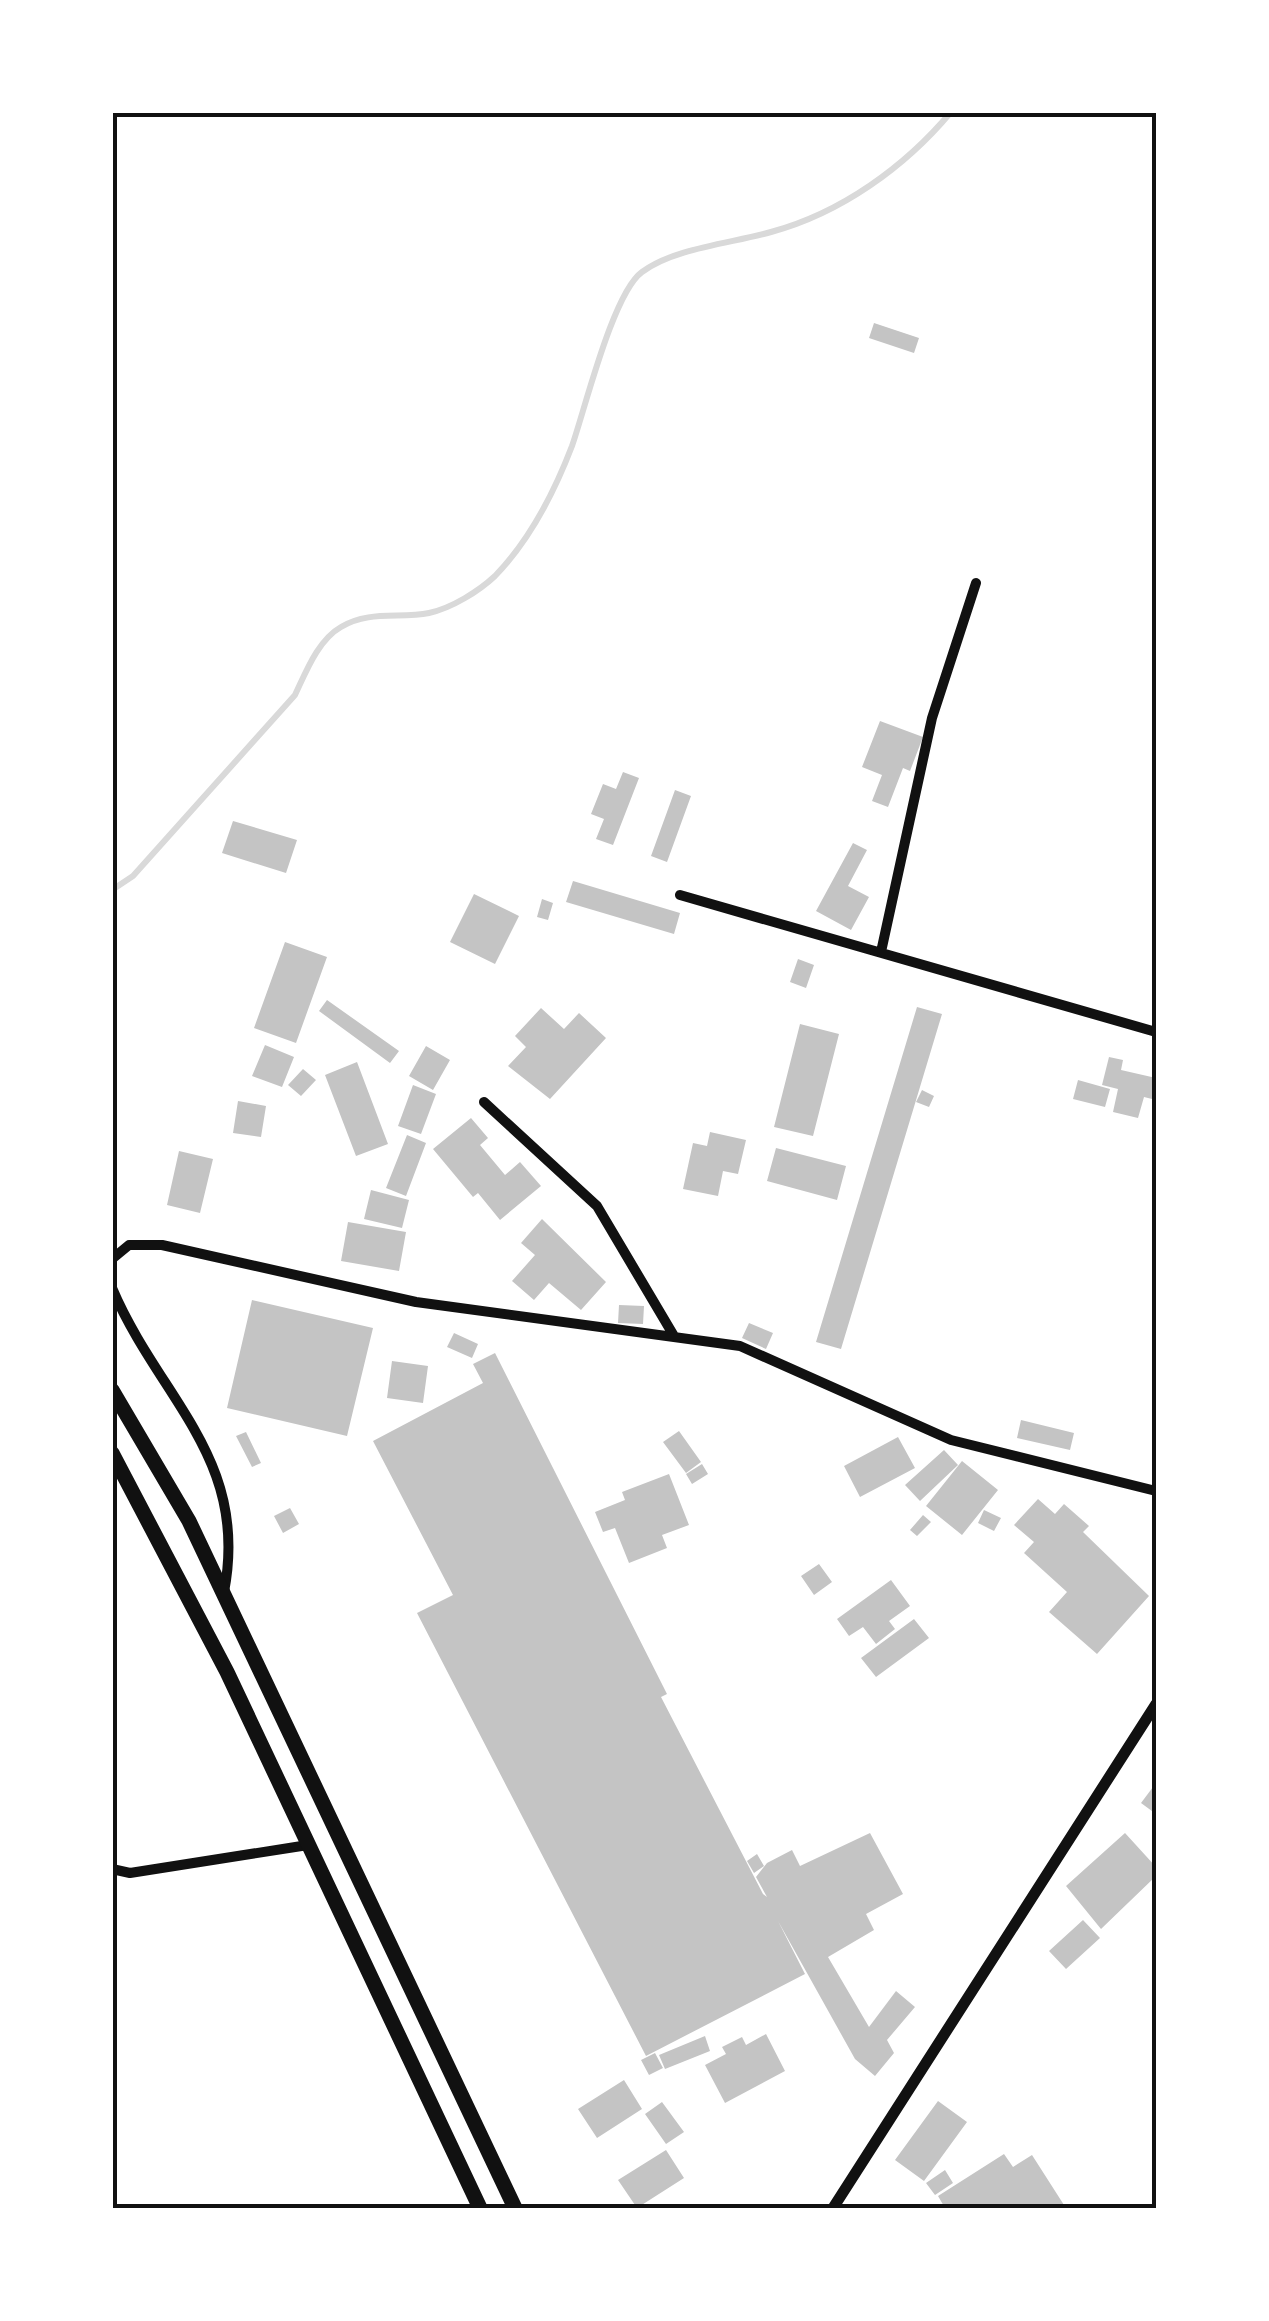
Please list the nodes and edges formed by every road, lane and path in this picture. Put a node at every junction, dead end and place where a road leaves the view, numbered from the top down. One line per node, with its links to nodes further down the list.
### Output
1 (976, 583): 3 (street)
2 (680, 896): 3 (street)
3 (880, 952): 4 (street)
4 (1156, 1032)
5 (484, 1102): 8 (street)
6 (112, 1259): 8 (street)
7 (112, 1288): 12 (street)
8 (674, 1336): 11 (street)
9 (112, 1390): 12 (highway)
10 (112, 1453): 14 (highway)
11 (1156, 1491)
12 (224, 1593): 17 (highway)
13 (1156, 1704): 18 (street)
14 (308, 1845): 15 (street); 16 (highway)
15 (112, 1869)
16 (480, 2208)
17 (515, 2208)
18 (833, 2208)

